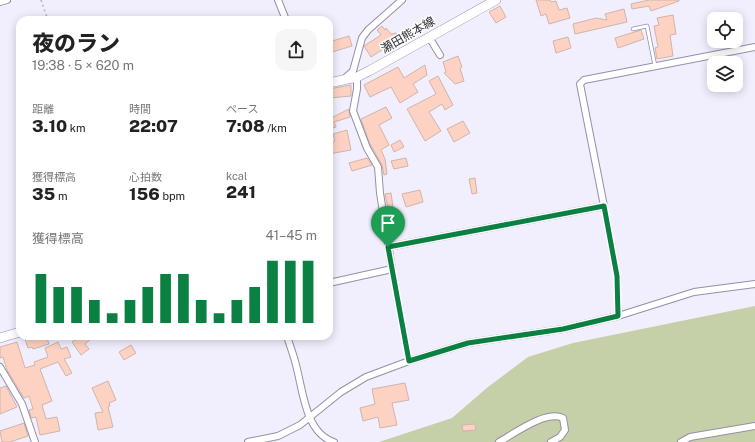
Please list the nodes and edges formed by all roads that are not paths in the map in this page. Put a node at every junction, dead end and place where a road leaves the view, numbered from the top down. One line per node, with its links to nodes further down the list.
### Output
1 (7, 0): 5 (street)
2 (278, 0): 6 (street)
3 (496, 0): 8 (main road, 瀬田熊本線)
4 (400, 1): 13 (street)
5 (0, 2)
6 (284, 16)
7 (633, 29): 11 (lane)
8 (429, 37): 10 (street); 12 (main road, 瀬田熊本線)
9 (755, 47): 11 (street)
10 (440, 55)
11 (655, 66): 15 (street)
12 (357, 77): 13 (main road, 瀬田熊本線); 15 (street)
13 (343, 80): 14 (main road, 瀬田熊本線)
14 (333, 82)
15 (388, 247): 16 (street)
16 (333, 282)
17 (755, 284): 22 (street)
18 (16, 333): 19 (main road)
19 (0, 338)
20 (288, 340): 22 (street)
21 (0, 367): 24 (street)
22 (310, 416): 25 (street); 26 (street)
23 (755, 426): 29 (street)
24 (35, 442)
25 (248, 442)
26 (334, 442)
27 (499, 442): 28 (street)
28 (551, 442)
29 (681, 442)

